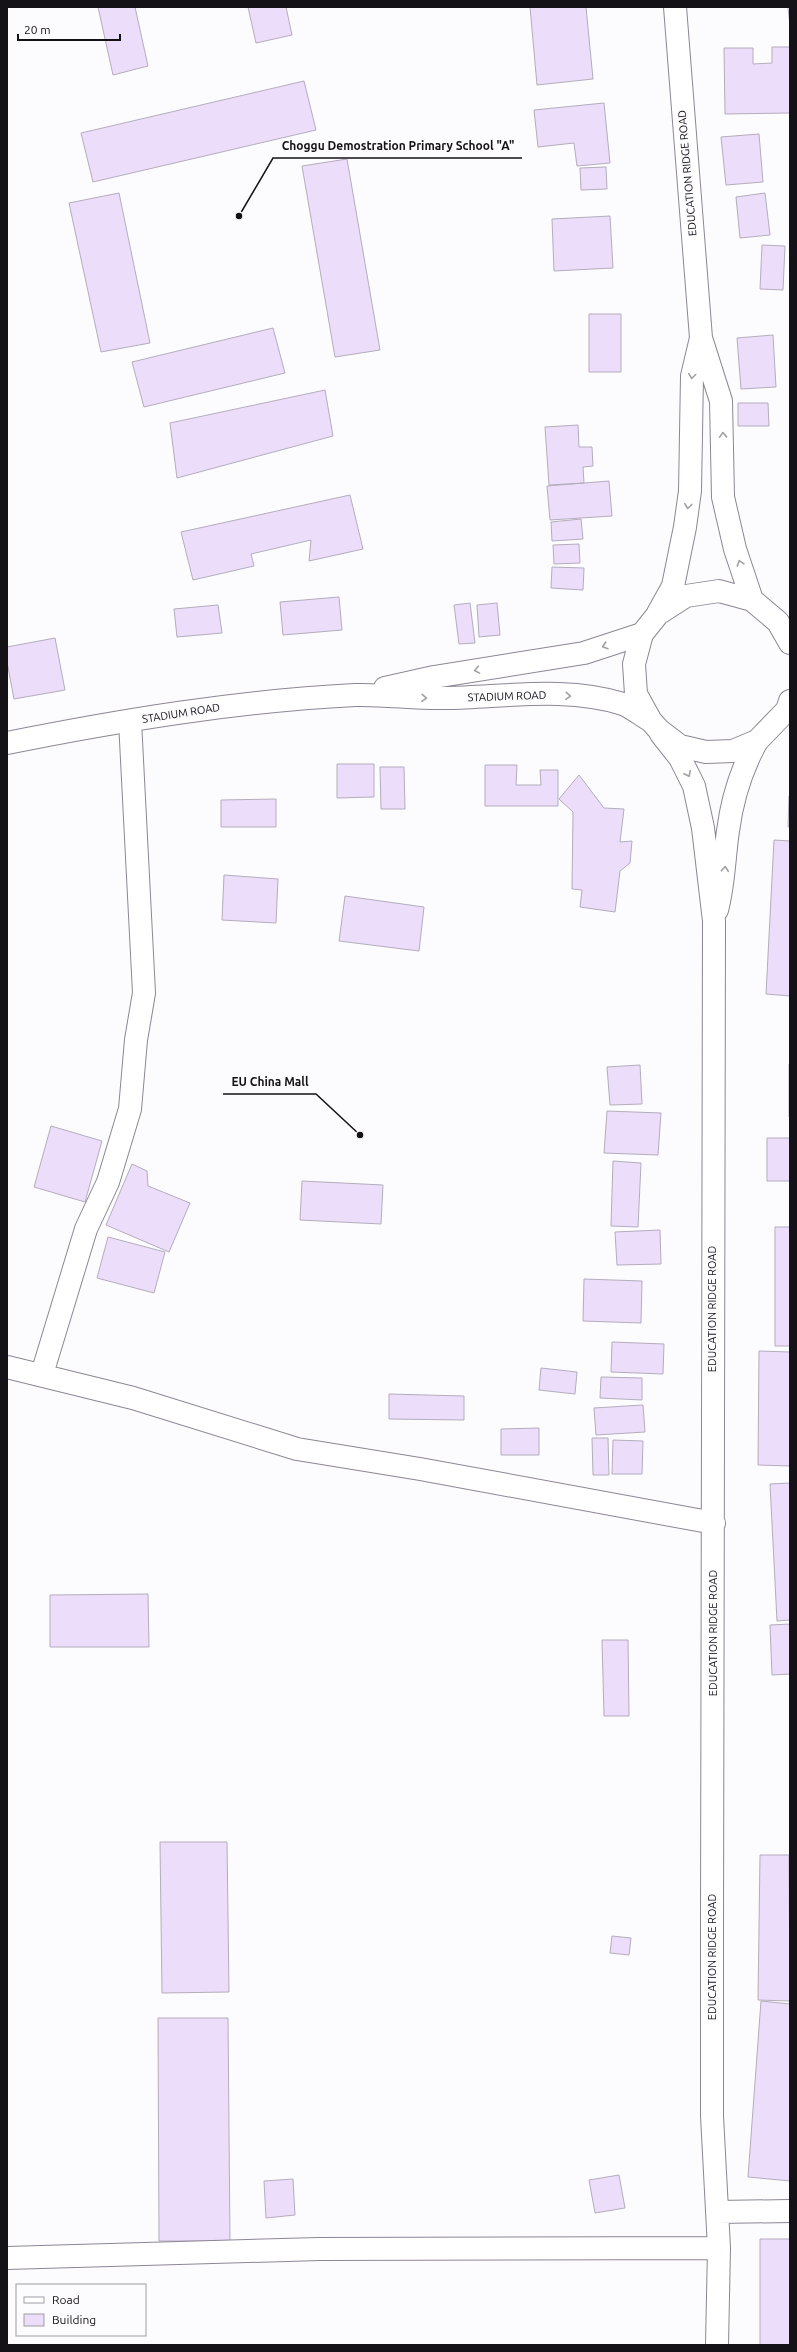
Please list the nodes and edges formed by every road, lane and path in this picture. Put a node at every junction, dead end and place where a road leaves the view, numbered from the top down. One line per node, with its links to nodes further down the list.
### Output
1 (674, 7): 2 (street, EDUCATION RIDGE ROAD)
2 (701, 338): 3 (street, EDUCATION RIDGE ROAD, one-way to 2); 4 (street, EDUCATION RIDGE ROAD, one-way to 4)
3 (752, 600): 4 (street); 5 (street)
4 (658, 614): 6 (street)
5 (784, 627): 7 (street)
6 (642, 634): 8 (street, STADIUM ROAD, one-way to 8); 11 (street)
7 (790, 643)
8 (357, 695): 10 (street, STADIUM ROAD); 11 (street, STADIUM ROAD, one-way to 11)
9 (789, 707): 12 (street)
10 (130, 721): 13 (street, STADIUM ROAD); 16 (street)
11 (655, 726): 12 (street, STADIUM ROAD); 14 (street, EDUCATION RIDGE ROAD, one-way to 14)
12 (757, 741): 14 (street, EDUCATION RIDGE ROAD, one-way to 12)
13 (7, 743)
14 (714, 921): 17 (street, EDUCATION RIDGE ROAD)
15 (7, 1367): 16 (street)
16 (42, 1374): 17 (street)
17 (714, 1523): 19 (street, EDUCATION RIDGE ROAD)
18 (790, 2211): 19 (street)
19 (717, 2212): 20 (street, EDUCATION RIDGE ROAD)
20 (719, 2248): 21 (street); 22 (street, EDUCATION RIDGE ROAD)
21 (7, 2258)
22 (717, 2345)

